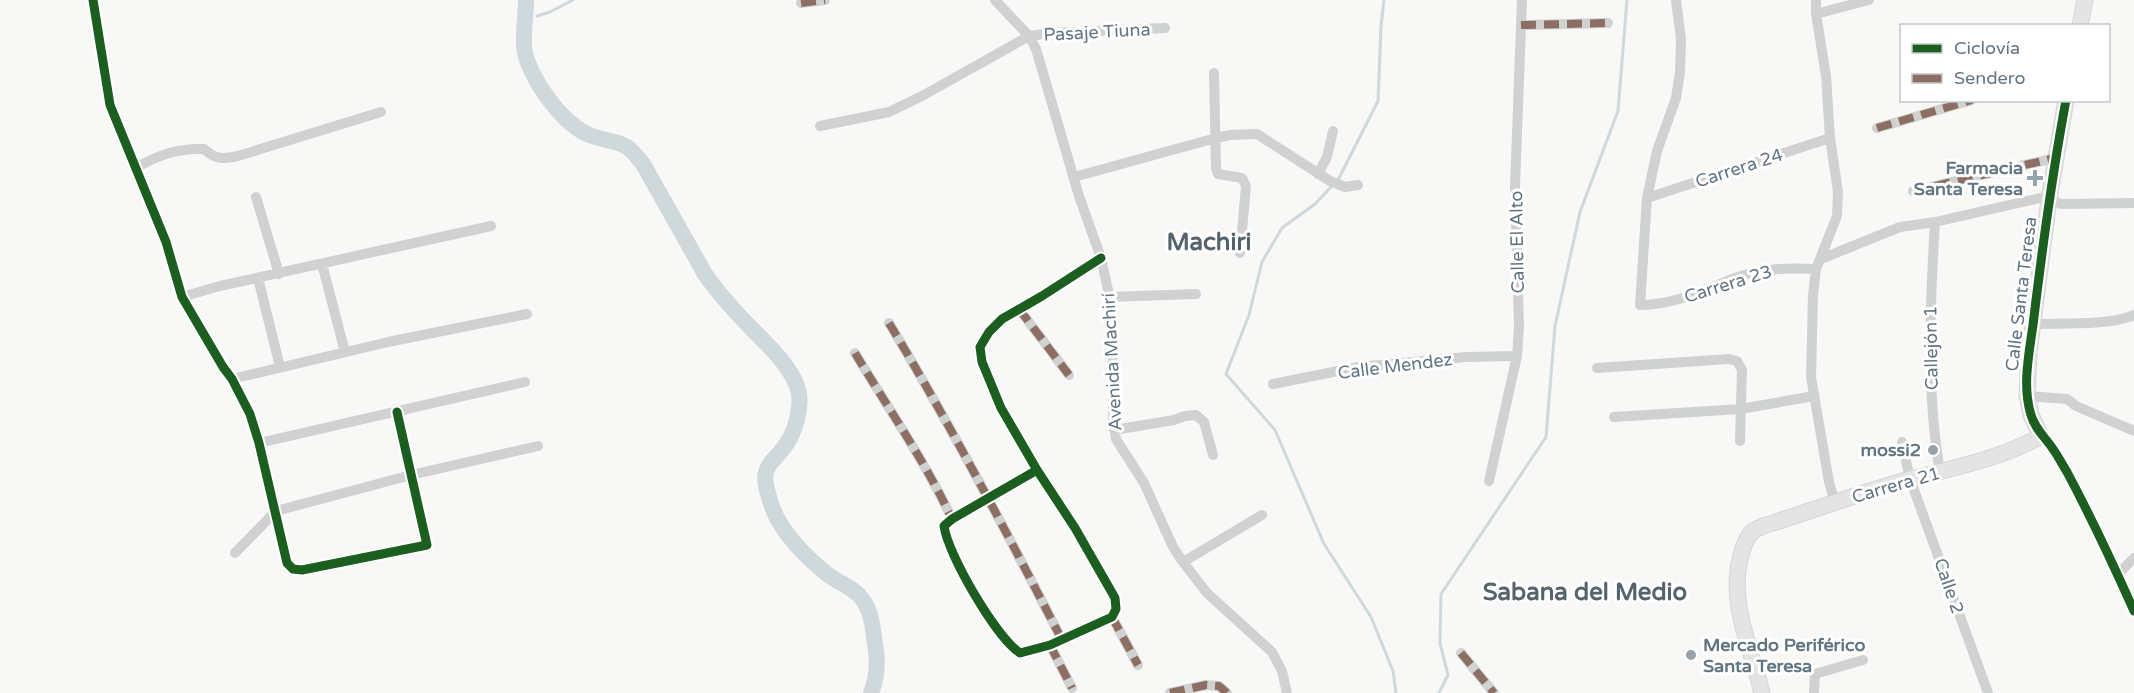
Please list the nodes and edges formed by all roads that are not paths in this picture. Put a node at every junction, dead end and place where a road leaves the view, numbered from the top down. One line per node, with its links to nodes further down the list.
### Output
1 (93, 0): 26 (street)
2 (825, 0): 9 (street)
3 (995, 0): 15 (street, Avenida Machirí)
4 (1522, 0): 13 (street, Calle El Alto)
5 (1676, 0): 32 (street)
6 (1816, 0): 10 (street)
7 (1869, 0): 10 (street)
8 (2085, 0): 12 (street)
9 (801, 3)
10 (1816, 14): 24 (street)
11 (1608, 23): 13 (street)
12 (2080, 24)
13 (1521, 25): 54 (street, Calle El Alto)
14 (1165, 28): 15 (street, Pasaje Tiuna)
15 (1029, 36): 20 (street); 28 (street, Avenida Machirí)
16 (1214, 73): 23 (street)
17 (1965, 102): 21 (street)
18 (2066, 102): 25 (street, Calle Santa Teresa)
19 (381, 112): 26 (street)
20 (820, 126)
21 (1877, 128)
22 (1333, 131): 27 (street)
23 (1216, 138): 27 (street); 28 (street); 37 (street)
24 (1830, 138): 32 (street, Carrera 24); 39 (street)
25 (2055, 158): 30 (street); 33 (street, Calle Santa Teresa)
26 (136, 168): 45 (street)
27 (1318, 174): 29 (street)
28 (1074, 177): 38 (street, Avenida Machirí)
29 (1358, 185)
30 (1913, 191)
31 (256, 197): 42 (street)
32 (1647, 198): 41 (street, Carrera 23)
33 (2049, 199): 34 (street); 35 (street); 51 (street, Calle Santa Teresa)
34 (2134, 203)
35 (1935, 222): 39 (street); 75 (street, Callejón 1)
36 (491, 226): 40 (street)
37 (1240, 253)
38 (1101, 258): 46 (street, Avenida Machirí); 47 (street)
39 (1821, 259): 41 (street)
40 (322, 264): 42 (street); 52 (street)
41 (1816, 269): 61 (street)
42 (279, 274): 43 (street)
43 (258, 278): 45 (street); 55 (street)
44 (1196, 294): 46 (street)
45 (182, 297): 58 (street)
46 (1109, 297): 66 (street, Avenida Machirí)
47 (1019, 309): 57 (street); 74 (street)
48 (527, 314): 52 (street)
49 (2134, 315): 51 (street)
50 (889, 323): 79 (street)
51 (2033, 324): 62 (street, Calle Santa Teresa)
52 (345, 352): 55 (street)
53 (855, 353): 83 (street)
54 (1517, 356): 60 (street, Calle Mendez); 78 (street, Calle El Alto)
55 (280, 367): 58 (street)
56 (1597, 368): 63 (street)
57 (1069, 375)
58 (232, 379): 71 (street)
59 (525, 382): 64 (street)
60 (1273, 384)
61 (1814, 396): 63 (street); 80 (street)
62 (2028, 396): 67 (street); 68 (street, Calle Santa Teresa)
63 (1741, 409): 65 (street); 69 (street)
64 (396, 412): 71 (street); 76 (street)
65 (1614, 417)
66 (1114, 430): 73 (street); 86 (street, Avenida Machirí)
67 (2134, 431)
68 (2041, 436): 75 (street, Carrera 21); 87 (street, Calle Santa Teresa)
69 (1740, 441)
70 (1902, 442): 77 (street, Calle 2)
71 (259, 443): 81 (street)
72 (538, 446): 76 (street)
73 (1213, 455)
74 (1037, 470): 79 (street); 89 (street)
75 (1940, 472): 77 (street, Carrera 21)
76 (411, 475): 81 (street); 81 (street)
77 (1910, 479): 80 (street, Carrera 21); 102 (street, Calle 2)
78 (1490, 481)
79 (989, 498): 83 (street); 90 (street)
80 (1835, 503): 100 (street, Carrera 21)
81 (276, 511): 84 (street)
82 (1262, 515): 86 (street)
83 (952, 519): 91 (street)
84 (235, 553)
85 (2134, 558): 87 (street)
86 (1182, 562): 98 (street, Avenida Machirí)
87 (2118, 574): 88 (street, Calle Santa Teresa)
88 (2134, 611)
89 (1112, 617): 90 (street); 94 (street)
90 (1062, 640): 91 (street)
91 (1050, 645): 95 (street)
92 (1461, 653): 99 (street)
93 (1863, 660): 101 (street)
94 (1138, 665)
95 (1072, 688)
96 (1177, 692): 97 (street)
97 (1227, 693)
98 (1287, 693)
99 (1494, 693)
100 (1762, 693)
101 (1814, 693)
102 (1988, 693)

